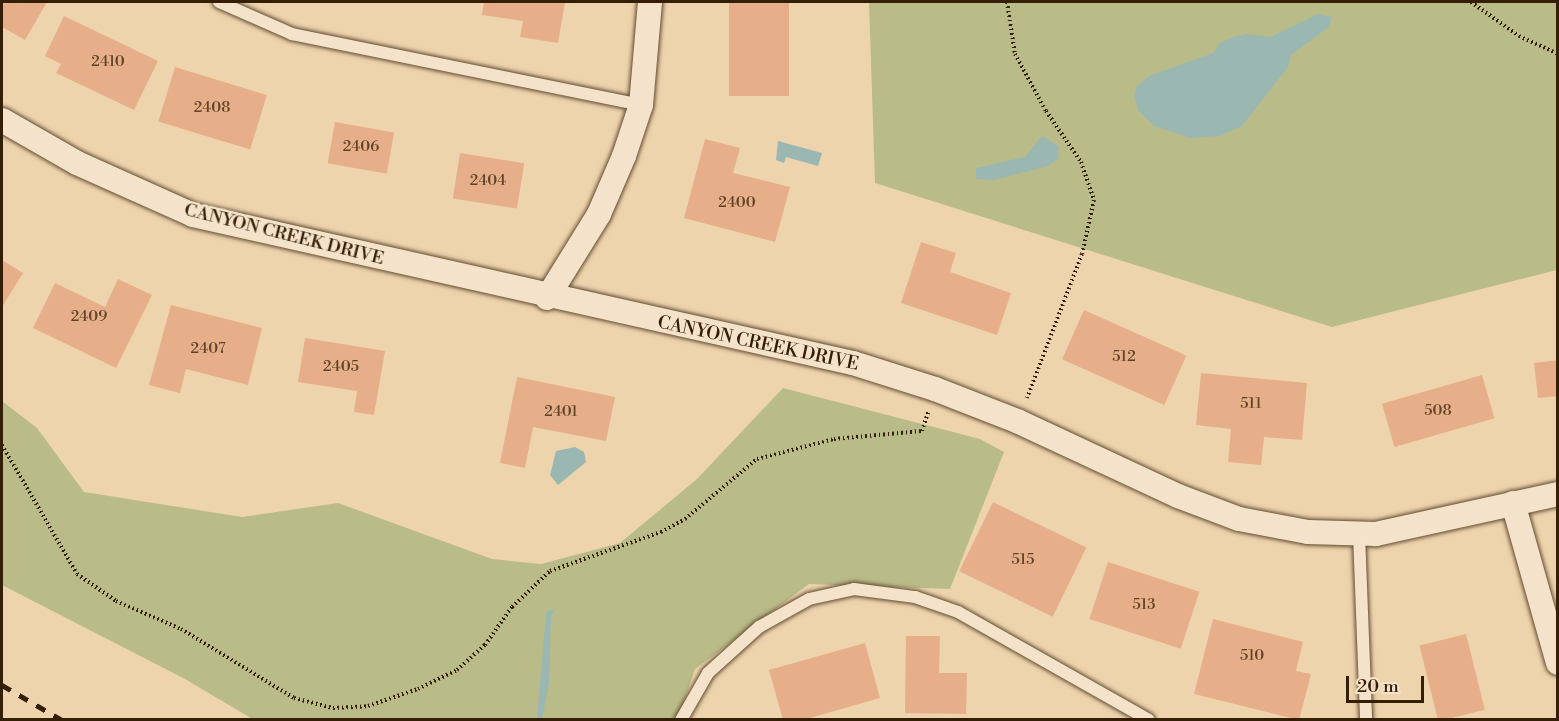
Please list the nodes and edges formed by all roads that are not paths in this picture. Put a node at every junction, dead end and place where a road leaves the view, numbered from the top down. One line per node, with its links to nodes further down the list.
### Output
1 (219, 2): 3 (lane)
2 (650, 2): 3 (street)
3 (641, 105): 5 (street)
4 (2, 120): 5 (street, CANYON CREEK DRIVE)
5 (547, 298): 9 (street, CANYON CREEK DRIVE)
6 (1557, 486): 8 (street, CANYON CREEK DRIVE)
7 (1557, 494): 8 (street, CANYON CREEK DRIVE)
8 (1513, 503): 9 (street, CANYON CREEK DRIVE); 10 (street)
9 (1359, 534): 13 (lane)
10 (1557, 663)
11 (681, 720): 12 (lane)
12 (1149, 720)
13 (1366, 720)

